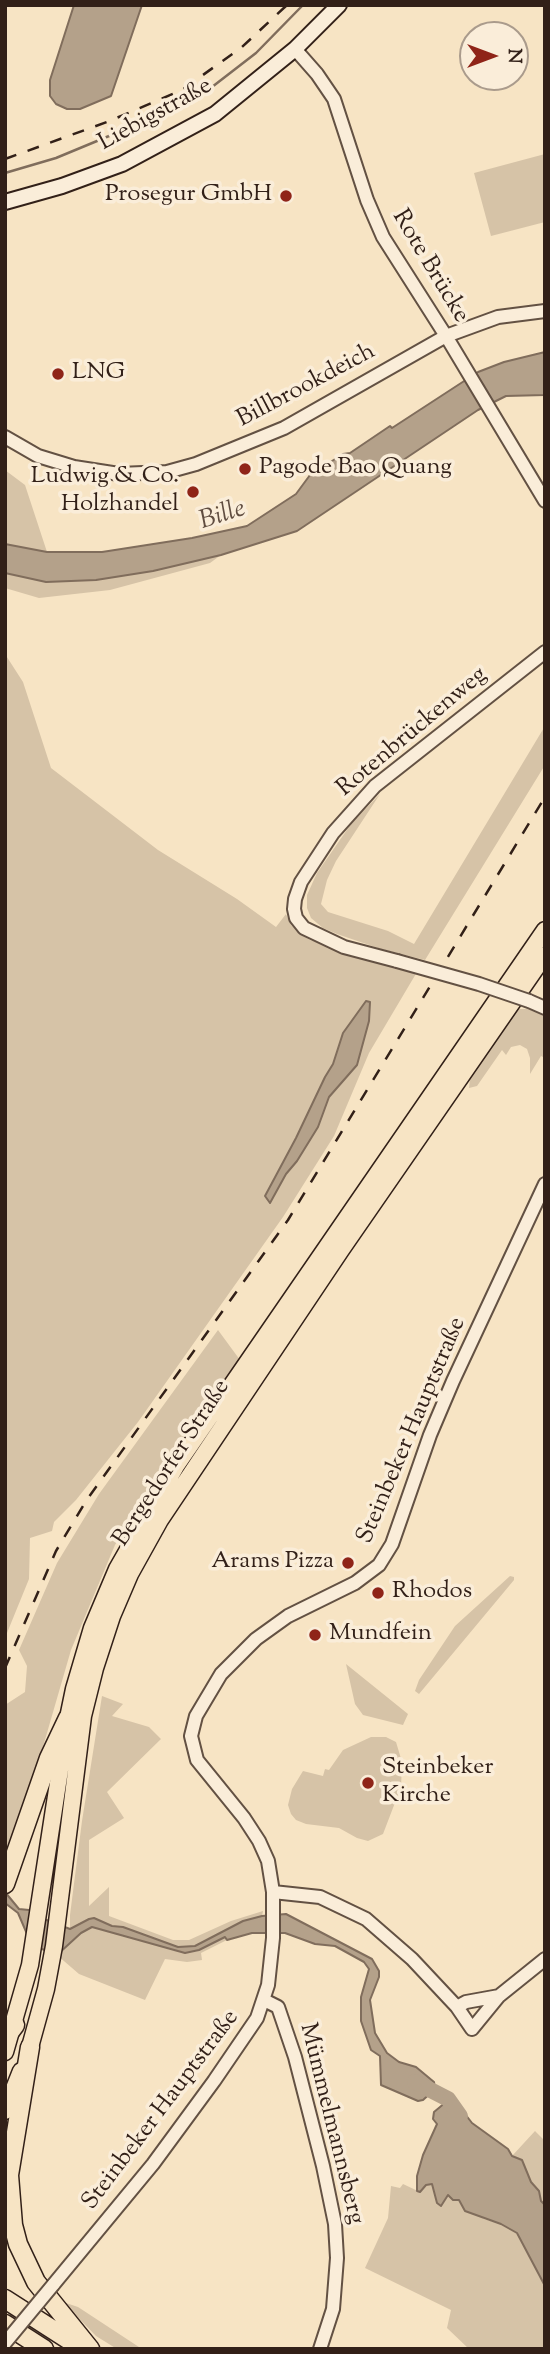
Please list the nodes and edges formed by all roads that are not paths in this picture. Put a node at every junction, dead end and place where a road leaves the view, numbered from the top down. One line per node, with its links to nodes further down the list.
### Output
1 (339, 5): 2 (main road, Liebigstraße)
2 (295, 49): 3 (main road, Liebigstraße); 5 (street, Rote Brücke)
3 (5, 202)
4 (545, 311): 5 (street, Billbrookdeich)
5 (446, 336): 6 (street, Billbrookdeich); 7 (street, Rote Brücke)
6 (5, 437)
7 (545, 501)
8 (545, 652): 11 (street, Rotenbrückenweg, bridge)
9 (545, 930): 13 (main road, Bergedorfer Straße)
10 (545, 956): 21 (main road, Bergedorfer Straße)
11 (545, 1008)
12 (545, 1184): 15 (street, Steinbeker Hauptstraße)
13 (68, 1717): 14 (highway); 20 (main road, Bergedorfer Straße)
14 (6, 1881)
15 (273, 1892): 18 (street, Steinbeker Hauptstraße); 19 (street)
16 (545, 1959): 17 (street)
17 (499, 1996): 19 (street); 19 (street)
18 (264, 2000): 26 (street, Steinbeker Hauptstraße, bridge); 30 (street, Mümmelmannsberg)
19 (457, 2007)
20 (10, 2032): 22 (main road, Bergedorfer Straße)
21 (30, 2047): 23 (main road, Bergedorfer Straße); 29 (highway)
22 (5, 2052)
23 (5, 2111)
24 (5, 2299): 28 (highway)
25 (5, 2324): 27 (highway)
26 (5, 2343)
27 (44, 2349)
28 (82, 2349)
29 (90, 2349)
30 (320, 2349)

